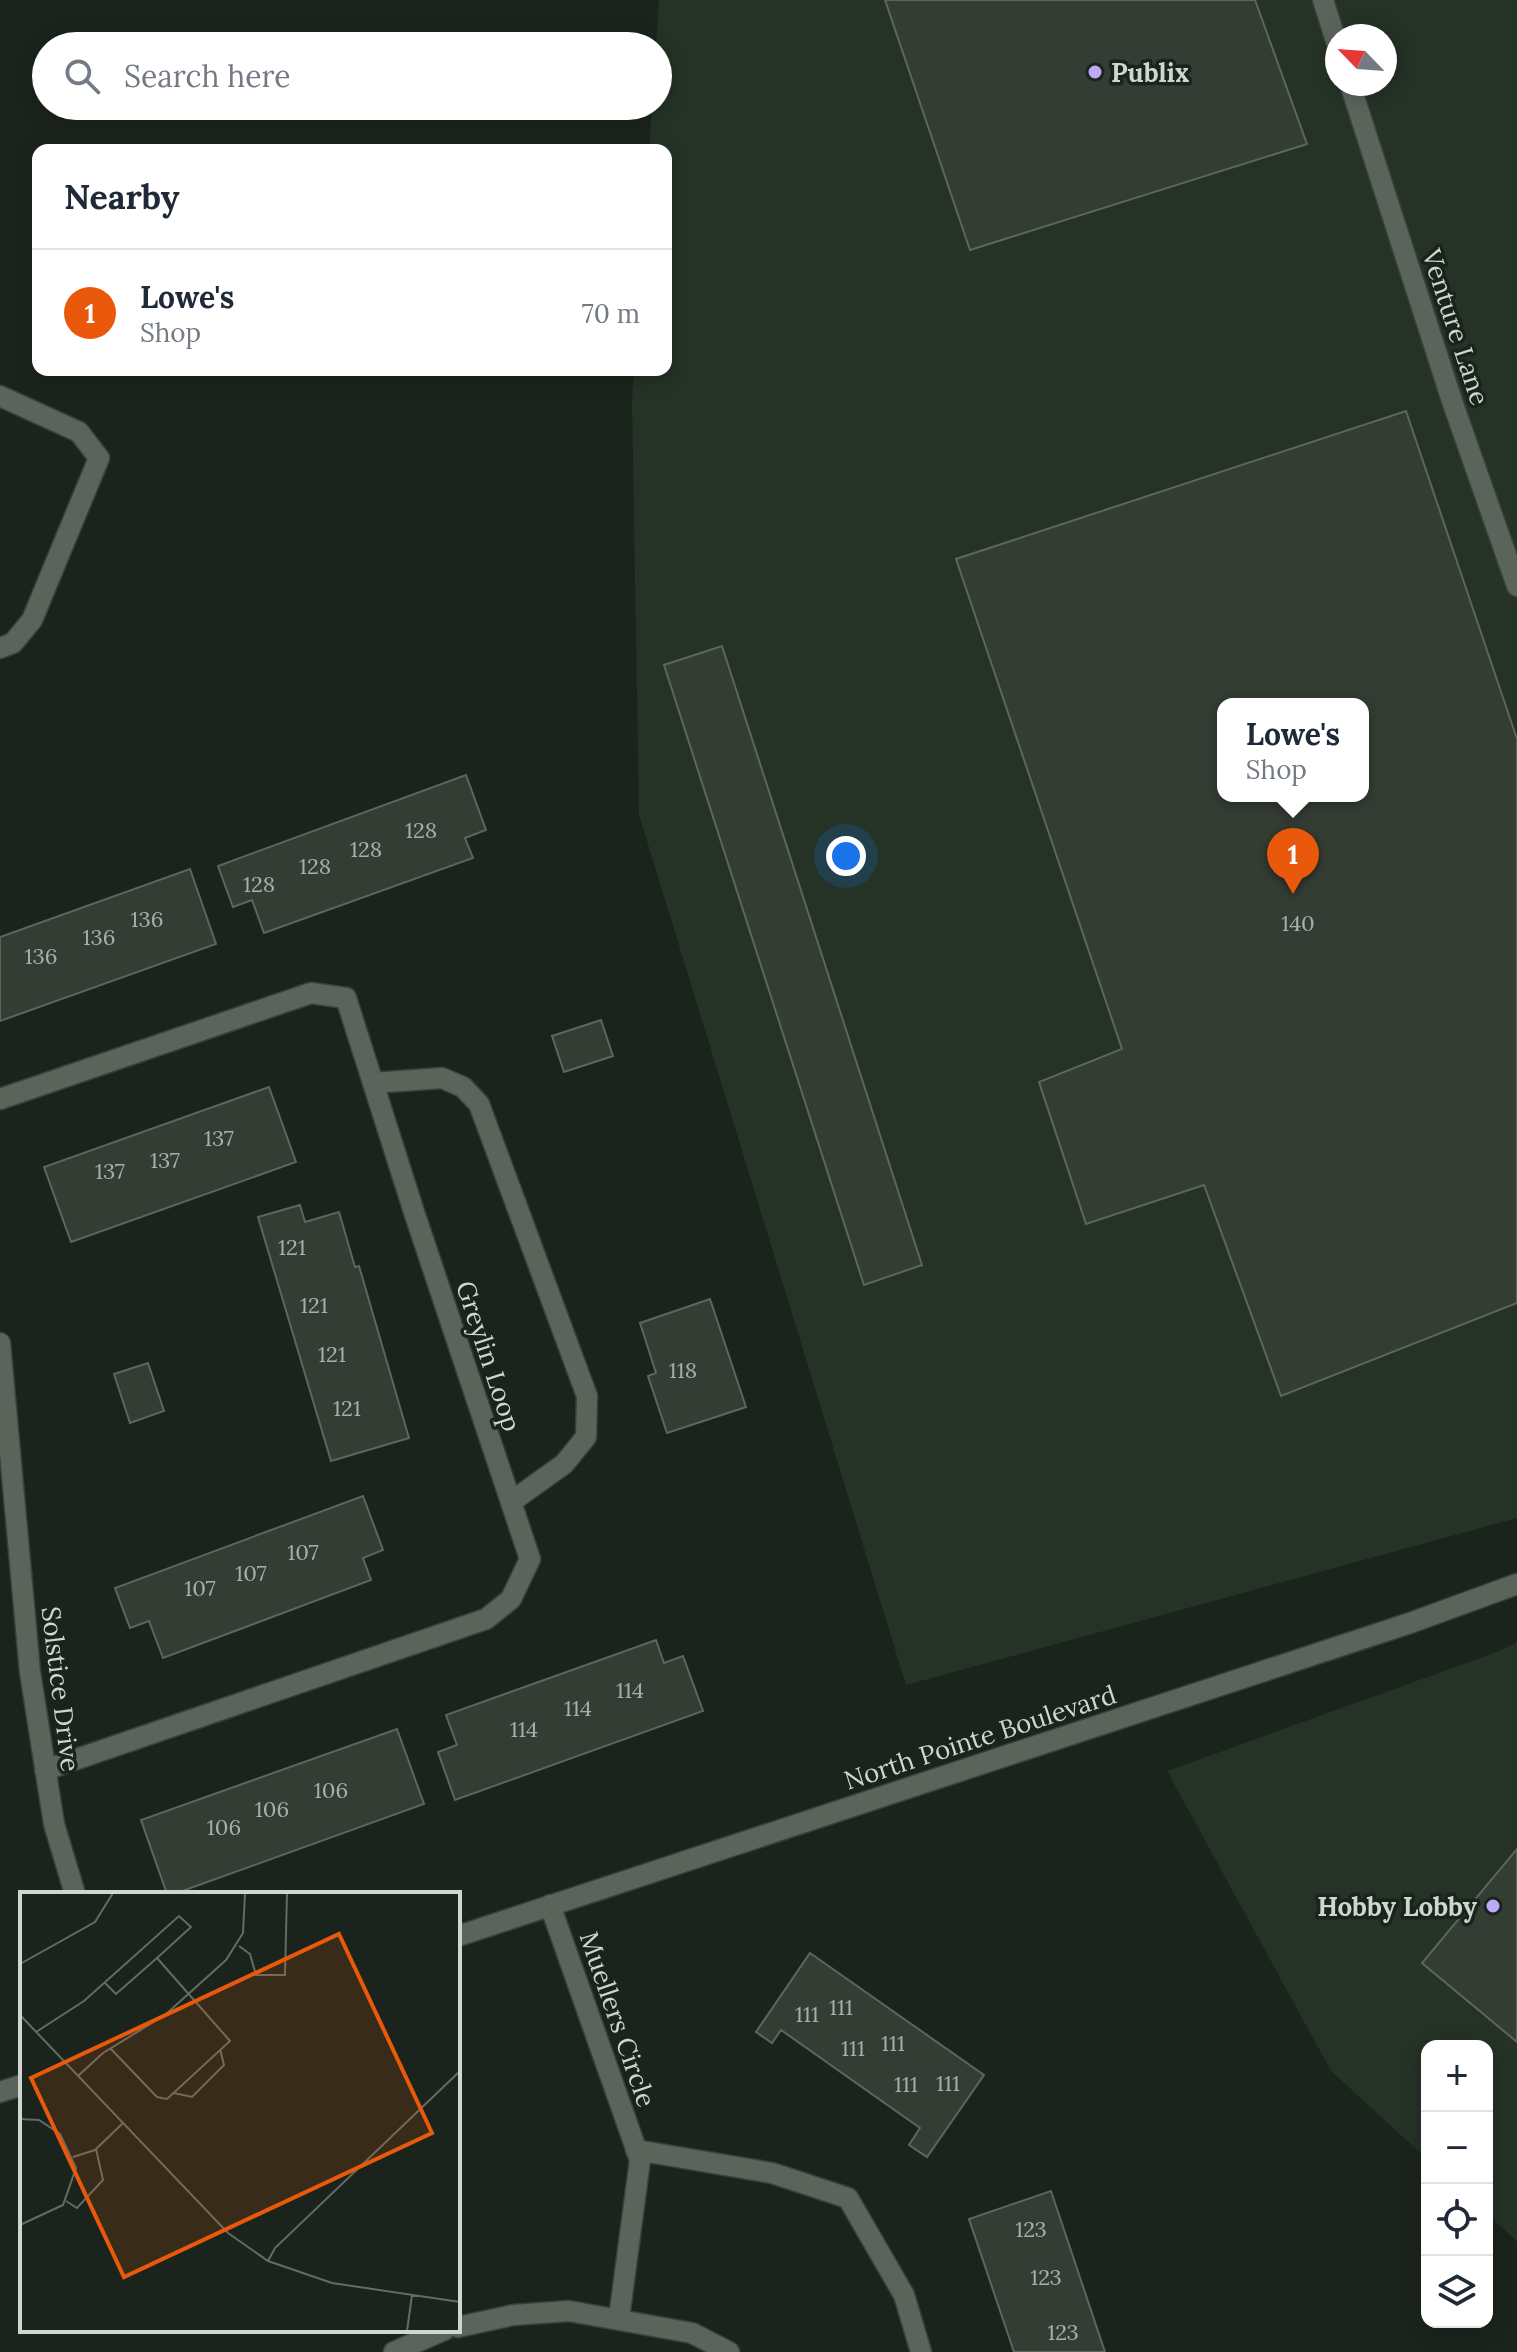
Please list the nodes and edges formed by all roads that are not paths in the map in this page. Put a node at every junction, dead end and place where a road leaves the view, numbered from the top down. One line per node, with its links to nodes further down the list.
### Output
1 (1323, 0): 2 (street)
2 (1331, 24)
3 (1354, 96): 5 (street, Venture Lane)
4 (0, 396): 6 (street)
5 (1517, 586)
6 (0, 648)
7 (373, 1083): 8 (street, Greylin Loop); 10 (street, Greylin Loop); 10 (street)
8 (0, 1099)
9 (0, 1343): 12 (street, Solstice Drive)
10 (511, 1502): 12 (street, Greylin Loop)
11 (1517, 1584): 14 (street, North Pointe Boulevard)
12 (45, 1770): 13 (street, Solstice Drive)
13 (74, 1892)
14 (550, 1905): 15 (street, North Pointe Boulevard); 18 (street, Muellers Circle)
15 (460, 1935)
16 (20, 2086): 17 (street)
17 (0, 2092)
18 (636, 2150): 19 (street, Muellers Circle); 24 (street, Muellers Circle)
19 (619, 2318): 20 (street); 23 (street)
20 (460, 2327)
21 (439, 2332): 22 (street)
22 (394, 2352)
23 (729, 2352)
24 (921, 2352)

